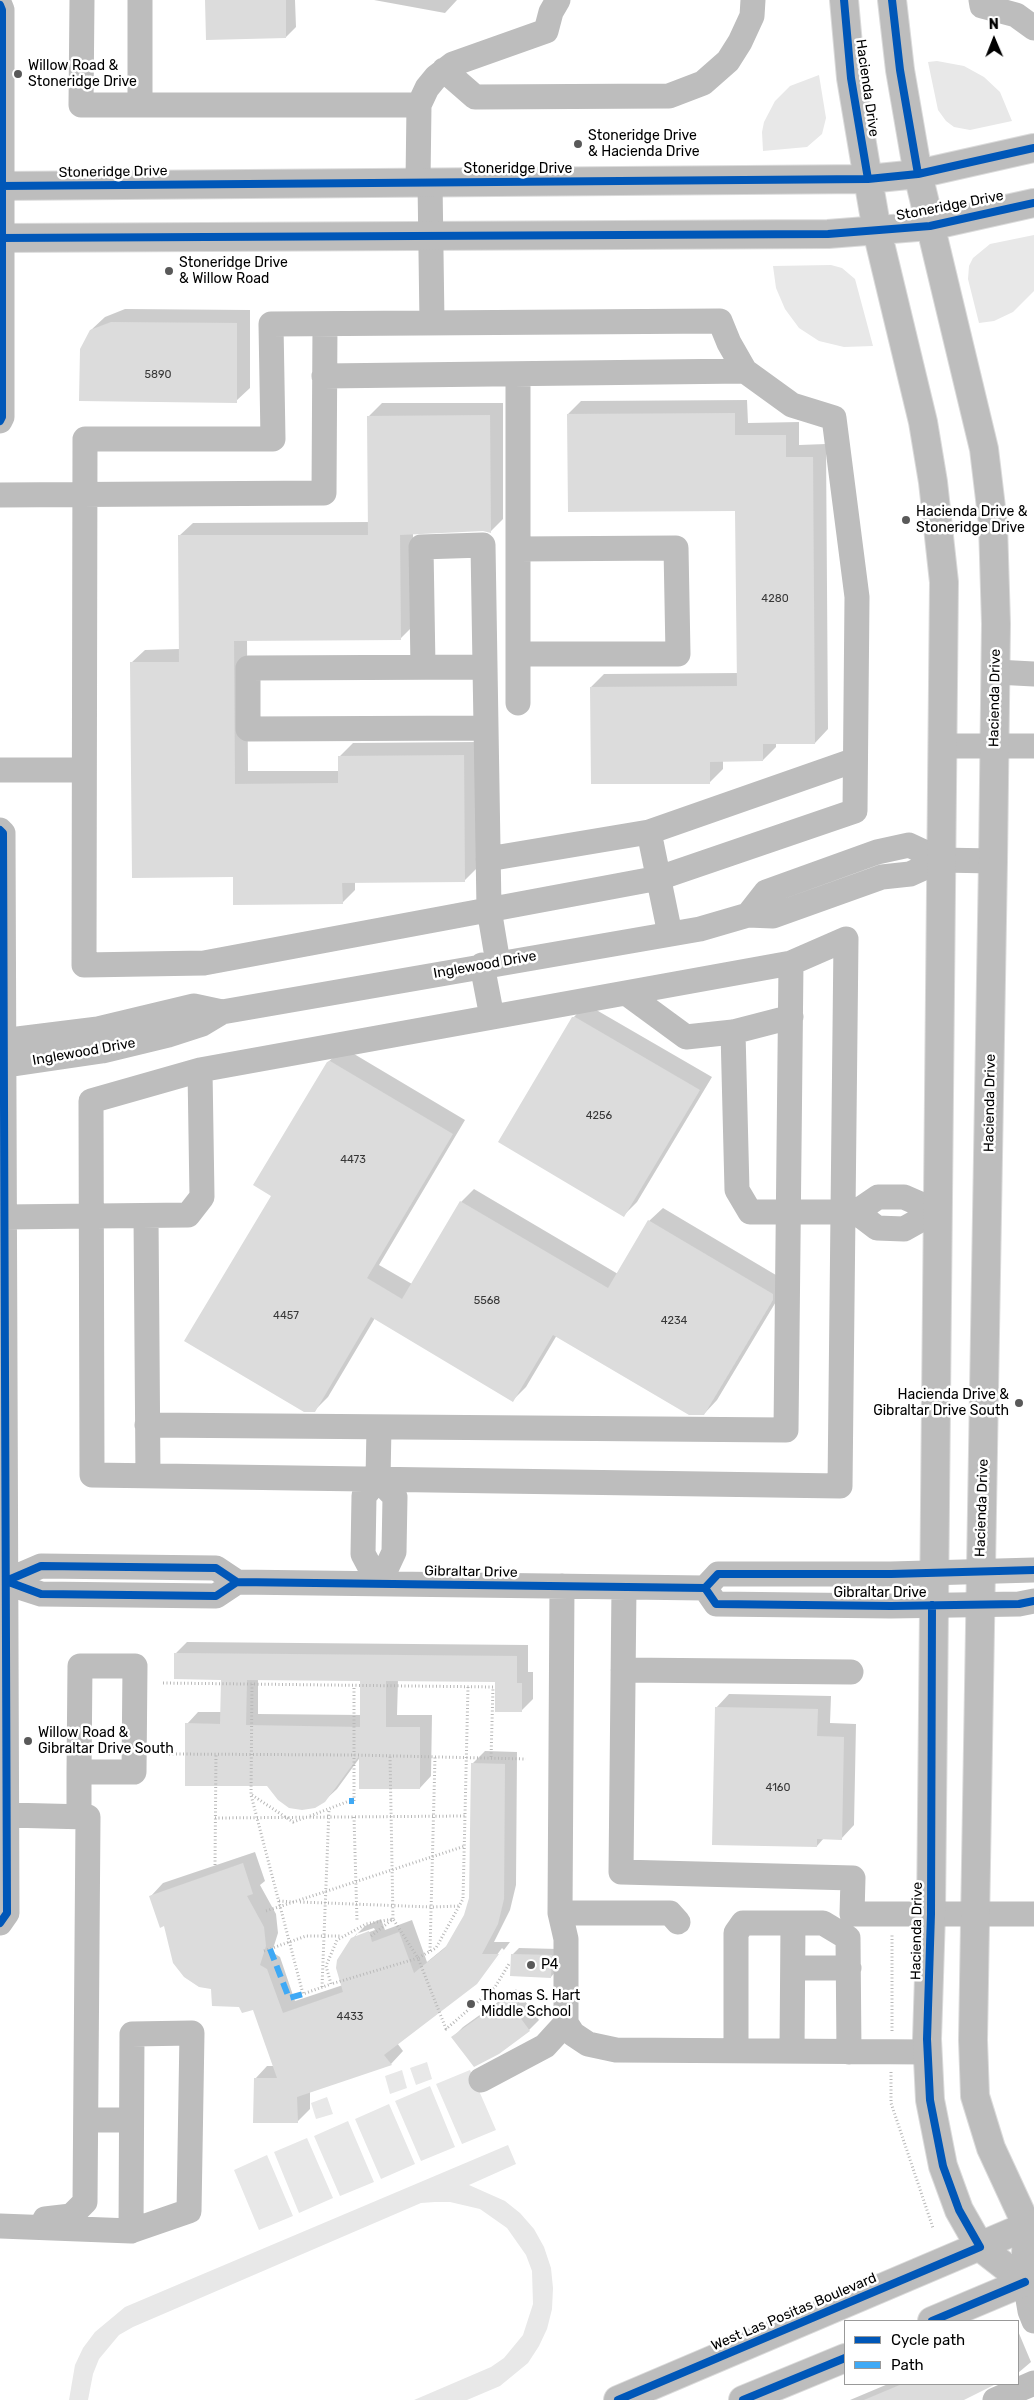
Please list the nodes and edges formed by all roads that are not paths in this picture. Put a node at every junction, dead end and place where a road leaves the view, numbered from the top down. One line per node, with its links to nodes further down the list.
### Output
1 (82, 0): 11 (street)
2 (140, 0): 11 (street)
3 (558, 0): 10 (street)
4 (753, 0): 10 (street)
5 (844, 0): 15 (main road, Hacienda Drive)
6 (892, 0): 14 (main road, Hacienda Drive)
7 (982, 0): 9 (street)
8 (0, 4): 17 (street)
9 (1034, 28)
10 (444, 70): 12 (street)
11 (140, 105): 12 (street)
12 (419, 105): 16 (street)
13 (1034, 148): 14 (main road, Stoneridge Drive)
14 (918, 174): 15 (main road, Stoneridge Drive); 19 (main road, Hacienda Drive)
15 (868, 179): 16 (main road, Stoneridge Drive); 20 (main road, Hacienda Drive)
16 (424, 182): 17 (main road, Stoneridge Drive); 21 (street)
17 (1, 186): 22 (street)
18 (1034, 203): 19 (main road, Stoneridge Drive)
19 (930, 226): 20 (main road, Stoneridge Drive); 35 (main road, Hacienda Drive)
20 (877, 231): 21 (main road, Stoneridge Drive); 39 (main road, Hacienda Drive)
21 (430, 236): 22 (main road, Stoneridge Drive); 23 (street)
22 (1, 238): 28 (street)
23 (432, 323): 24 (street); 25 (street)
24 (325, 324): 27 (street); 29 (street)
25 (745, 371): 26 (street); 42 (street)
26 (518, 374): 27 (street); 31 (street)
27 (324, 376): 29 (street)
28 (0, 421)
29 (85, 492): 30 (street); 44 (street)
30 (0, 495)
31 (518, 549): 32 (street); 32 (street)
32 (518, 654): 37 (street)
33 (423, 667): 34 (street); 34 (street); 38 (street)
34 (485, 667): 38 (street)
35 (996, 672): 36 (street); 41 (main road, Hacienda Drive)
36 (1034, 674)
37 (518, 703)
38 (486, 728): 47 (street)
39 (942, 746): 41 (street); 48 (main road, Hacienda Drive)
40 (1034, 746): 41 (street)
41 (995, 747): 49 (main road, Hacienda Drive)
42 (856, 760): 46 (street); 50 (street)
43 (0, 770): 44 (street)
44 (84, 770): 51 (street)
45 (0, 830): 59 (street)
46 (649, 832): 47 (street); 50 (street)
47 (488, 859): 51 (street)
48 (941, 860): 49 (street, Inglewood Drive); 52 (street, Inglewood Drive); 61 (main road, Hacienda Drive)
49 (993, 861): 73 (main road, Hacienda Drive)
50 (659, 878): 51 (street); 52 (street)
51 (489, 910): 54 (street)
52 (670, 934): 54 (street, Inglewood Drive)
53 (791, 963): 55 (street); 56 (street); 63 (street)
54 (490, 964): 57 (street); 59 (street, Inglewood Drive)
55 (626, 993): 57 (street); 58 (street)
56 (791, 1016): 58 (street); 62 (street)
57 (492, 1017): 60 (street)
58 (733, 1032): 62 (street)
59 (2, 1054): 65 (street)
60 (200, 1070): 64 (street); 66 (street)
61 (936, 1211): 63 (street); 72 (main road, Hacienda Drive)
62 (788, 1212): 63 (street); 68 (street)
63 (850, 1212): 70 (street)
64 (146, 1216): 66 (street); 67 (street)
65 (4, 1217): 66 (street); 74 (street)
66 (92, 1217): 69 (street)
67 (147, 1425): 68 (street); 69 (street)
68 (379, 1427): 70 (street)
69 (148, 1476): 70 (street)
70 (378, 1479): 75 (street)
71 (1034, 1570): 73 (street, Gibraltar Drive)
72 (932, 1573): 73 (street, Gibraltar Drive); 78 (street, Gibraltar Drive); 80 (main road, Hacienda Drive)
73 (980, 1573): 81 (main road, Hacienda Drive)
74 (3, 1581): 75 (street, Gibraltar Drive); 85 (street)
75 (379, 1584): 76 (street, Gibraltar Drive)
76 (562, 1586): 77 (street, Gibraltar Drive); 87 (street)
77 (624, 1587): 78 (street, Gibraltar Drive); 82 (street)
78 (705, 1588): 80 (street, Gibraltar Drive)
79 (1034, 1601): 81 (street, Gibraltar Drive)
80 (932, 1605): 81 (street, Gibraltar Drive); 88 (main road, Hacienda Drive)
81 (979, 1605): 89 (main road, Hacienda Drive)
82 (623, 1670): 83 (street); 88 (street)
83 (851, 1672)
84 (80, 1772): 84 (street); 86 (street)
85 (7, 1816): 86 (street); 92 (street)
86 (79, 1817): 102 (street)
87 (560, 1913): 91 (street); 96 (street)
88 (930, 1914): 89 (street); 100 (main road, Hacienda Drive)
89 (974, 1914): 90 (street); 104 (main road, Hacienda Drive)
90 (1034, 1914)
91 (678, 1922)
92 (0, 1923)
93 (793, 1923): 94 (street); 95 (street); 97 (street)
94 (793, 1968): 95 (street); 98 (street)
95 (849, 1968): 99 (street)
96 (566, 2023): 97 (street); 101 (street)
97 (736, 2051): 98 (street)
98 (792, 2051): 99 (street)
99 (849, 2052): 100 (street)
100 (928, 2052): 107 (main road, Hacienda Drive)
101 (481, 2080)
102 (86, 2120): 103 (street); 105 (street)
103 (131, 2120): 106 (street); 106 (street)
104 (1031, 2225): 107 (main road, West Las Positas Boulevard); 108 (main road, Hacienda Drive)
105 (0, 2226): 106 (street)
106 (131, 2231)
107 (980, 2247): 108 (main road, Hacienda Drive); 113 (main road, West Las Positas Boulevard)
108 (1030, 2280): 109 (main road); 110 (street)
109 (934, 2320)
110 (1034, 2321)
111 (844, 2358): 114 (main road)
112 (1034, 2383): 115 (street)
113 (618, 2400)
114 (743, 2400)
115 (995, 2400)

